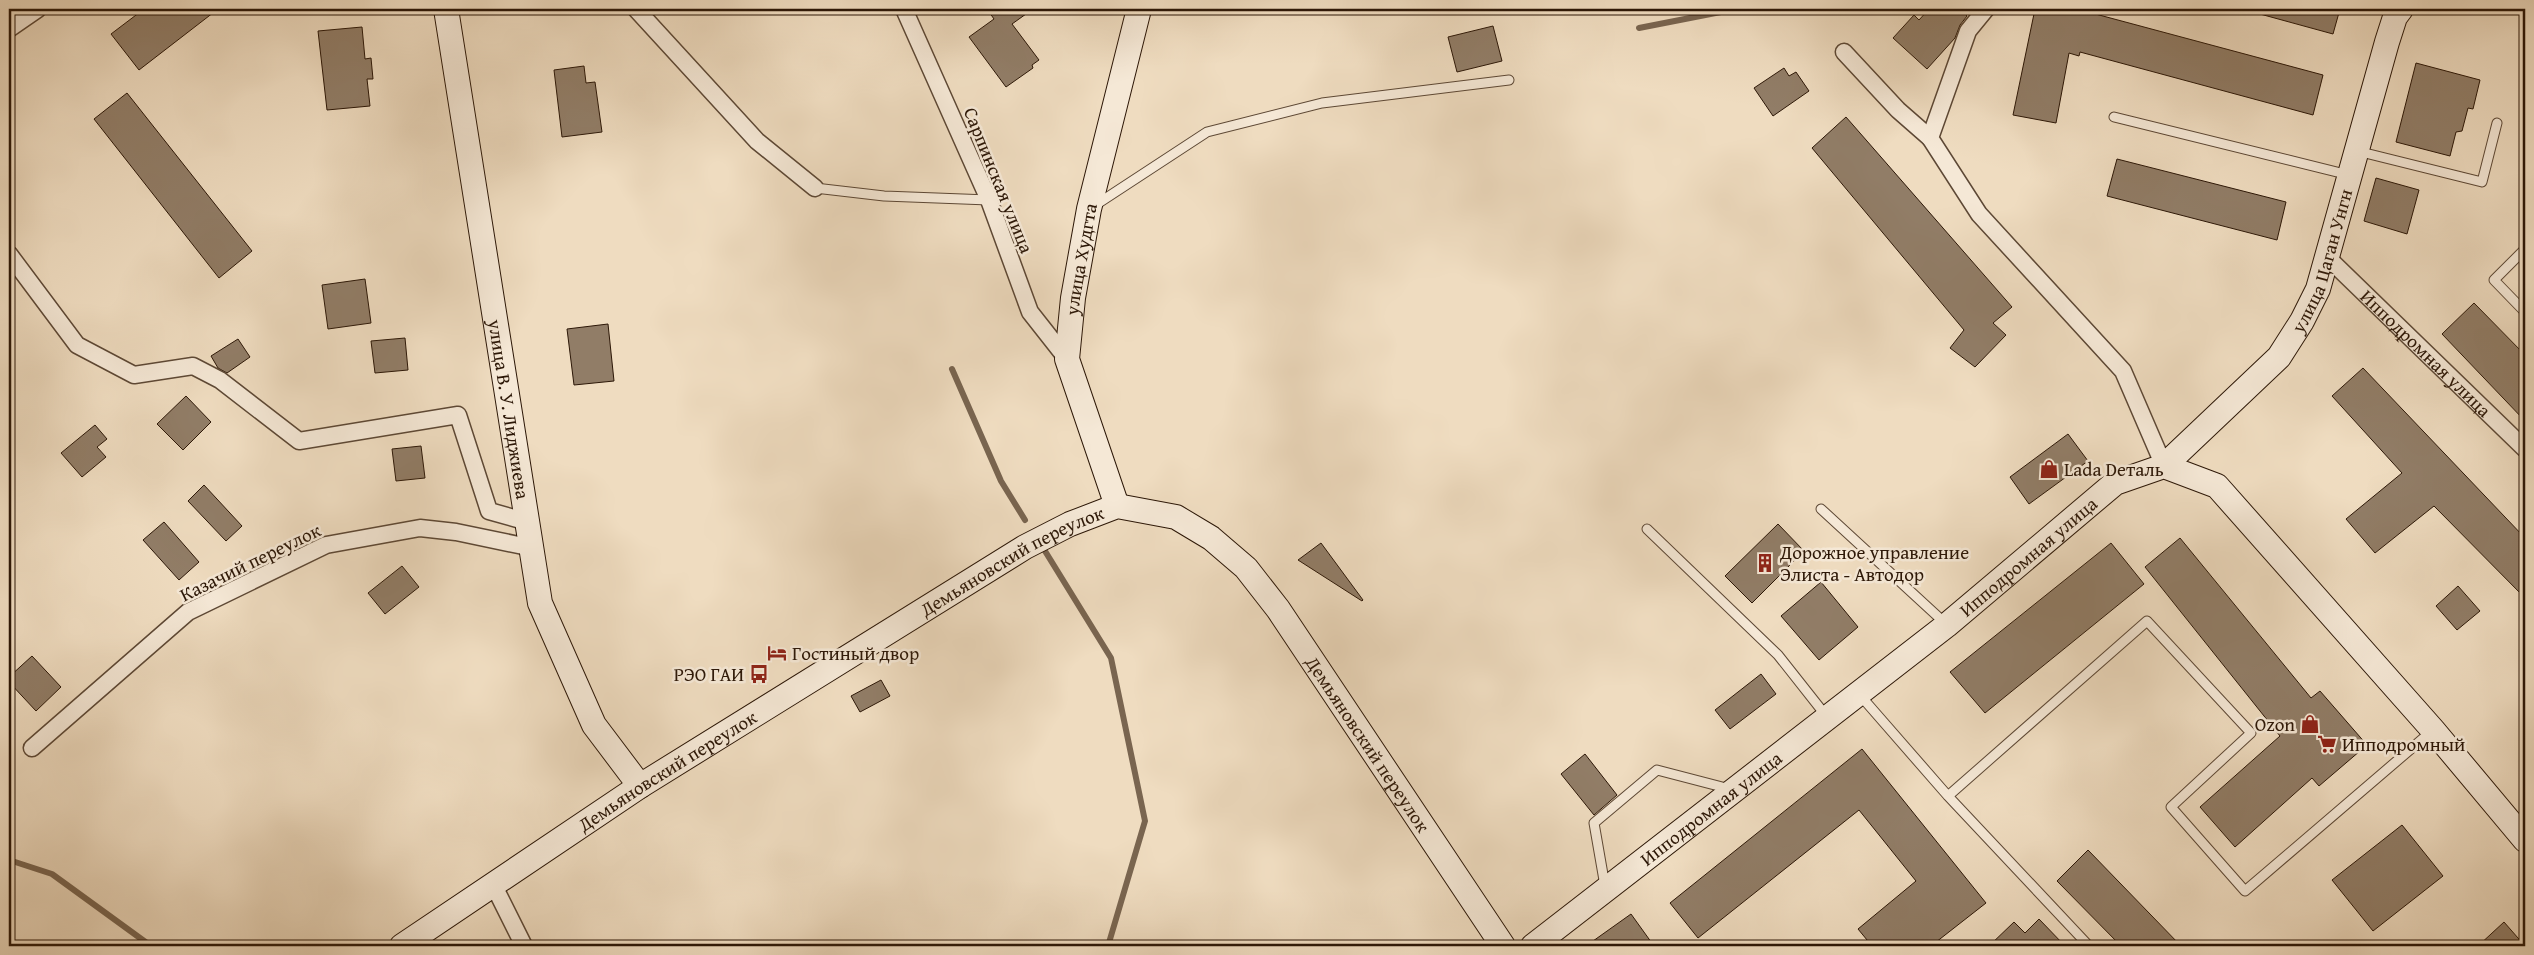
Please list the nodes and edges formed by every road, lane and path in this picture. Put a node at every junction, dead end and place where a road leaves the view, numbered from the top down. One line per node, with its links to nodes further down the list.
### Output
1 (38, 9): 8 (street)
2 (446, 9): 28 (main road, улица В. У. Лиджиева)
3 (636, 9): 16 (street)
4 (904, 9): 17 (street, Сарпинская улица)
5 (1139, 9): 18 (main road, улица Худгта)
6 (1986, 9): 13 (street)
7 (2401, 9): 14 (main road, улица Цаган Унгн)
8 (9, 29)
9 (1844, 52): 13 (street)
10 (1509, 80): 18 (lane)
11 (2114, 118): 15 (lane)
12 (2497, 123): 14 (lane)
13 (1930, 138): 25 (street)
14 (2356, 151): 15 (main road, улица Цаган Унгн)
15 (2350, 175): 21 (main road, улица Цаган Унгн)
16 (815, 188): 17 (lane)
17 (989, 200): 23 (street, Сарпинская улица)
18 (1089, 209): 23 (main road, улица Худгта)
19 (2525, 249): 22 (lane)
20 (9, 254): 28 (street)
21 (2327, 257): 24 (street, Ипподромная улица); 25 (main road, улица Цаган Унгн)
22 (2525, 312)
23 (1067, 359): 26 (main road, улица Худгта)
24 (2525, 449)
25 (2164, 466): 31 (main road, Ипподромная улица); 34 (main road)
26 (1117, 506): 36 (main road, Демьяновский переулок); 44 (main road, Демьяновский переулок)
27 (1821, 509): 31 (lane)
28 (528, 522): 30 (main road, улица В. У. Лиджиева)
29 (1647, 529): 33 (lane)
30 (533, 548): 35 (street, Казачий переулок); 36 (main road, улица В. У. Лиджиева)
31 (1947, 625): 32 (main road, Ипподромная улица)
32 (1859, 693): 33 (main road, Ипподромная улица); 38 (lane)
33 (1828, 718): 37 (main road, Ипподромная улица)
34 (2433, 730): 38 (lane); 39 (main road)
35 (32, 748)
36 (640, 786): 40 (main road, Демьяновский переулок)
37 (1735, 790): 41 (main road, Ипподромная улица); 41 (lane)
38 (1948, 796): 46 (lane)
39 (2525, 840)
40 (494, 884): 42 (main road, Демьяновский переулок); 43 (street)
41 (1606, 890): 45 (main road, Ипподромная улица)
42 (402, 946)
43 (524, 946)
44 (1503, 946)
45 (1533, 946)
46 (2089, 946)

